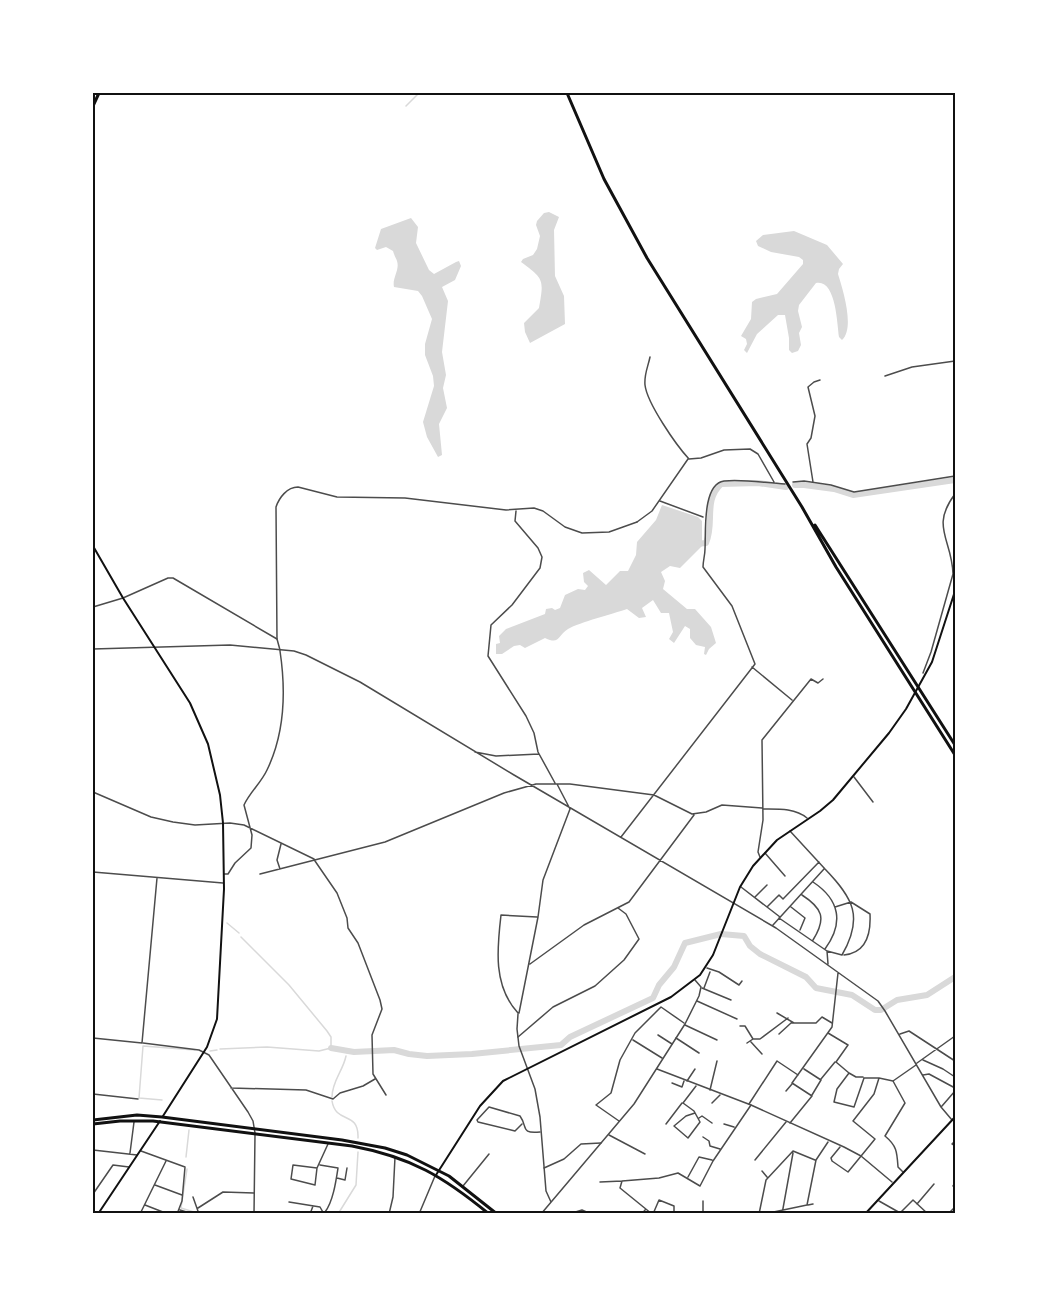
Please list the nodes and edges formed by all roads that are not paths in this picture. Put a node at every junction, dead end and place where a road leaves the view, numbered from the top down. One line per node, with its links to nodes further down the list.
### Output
1 (99, 93): 3 (highway)
2 (567, 93): 5 (highway)
3 (93, 106)
4 (650, 357): 9 (street)
5 (709, 360): 32 (highway); 33 (highway)
6 (955, 361): 7 (street)
7 (885, 376)
8 (820, 380): 13 (street)
9 (689, 459): 12 (street); 16 (street)
10 (955, 476): 13 (street)
11 (793, 482): 13 (street)
12 (775, 483): 14 (street); 18 (street)
13 (813, 483)
14 (784, 484)
15 (955, 494): 20 (street)
16 (659, 501): 17 (street); 18 (street)
17 (516, 510): 25 (street); 37 (street)
18 (704, 518): 29 (street)
19 (93, 546): 23 (main road)
20 (951, 580): 21 (street); 30 (street)
21 (955, 584)
22 (955, 591): 32 (main road)
23 (123, 598): 24 (street); 25 (street); 26 (main road)
24 (93, 607)
25 (278, 639): 28 (street)
26 (155, 648): 27 (street); 28 (street); 49 (main road)
27 (93, 649)
28 (280, 650): 36 (street); 50 (street)
29 (752, 667): 34 (street); 43 (street)
30 (923, 673)
31 (823, 679): 34 (street)
32 (919, 688): 33 (main road); 35 (highway)
33 (916, 693): 38 (highway); 39 (main road)
34 (793, 700): 45 (street)
35 (955, 745)
36 (474, 752): 37 (street); 41 (street)
37 (538, 753): 40 (street)
38 (955, 755)
39 (853, 777): 44 (street); 48 (main road)
40 (556, 784): 41 (street); 43 (street); 46 (street)
41 (531, 785): 46 (street); 56 (street)
42 (93, 792): 49 (street)
43 (654, 795): 47 (street); 52 (street)
44 (873, 802)
45 (762, 808): 47 (street); 48 (street); 55 (street)
46 (570, 809): 52 (street); 78 (street)
47 (695, 814): 57 (street)
48 (808, 820): 51 (main road)
49 (223, 823): 50 (street); 62 (main road)
50 (249, 827): 53 (street); 62 (street)
51 (790, 831): 54 (main road); 58 (street)
52 (620, 837): 57 (street)
53 (280, 843): 56 (street); 59 (street)
54 (765, 852): 55 (main road); 64 (street)
55 (760, 858): 69 (main road)
56 (314, 859): 59 (street); 135 (street)
57 (659, 860): 73 (street); 77 (street)
58 (819, 862): 60 (street); 75 (street)
59 (280, 868): 63 (street)
60 (825, 869): 66 (street); 72 (street)
61 (93, 872): 65 (street)
62 (224, 874): 67 (main road)
63 (260, 874)
64 (785, 876)
65 (158, 878): 67 (street); 115 (street)
66 (813, 882): 70 (street); 76 (street)
67 (224, 883): 118 (main road)
68 (767, 885): 71 (street)
69 (740, 887): 71 (street); 73 (main road)
70 (801, 894): 74 (street); 82 (street)
71 (755, 897): 75 (street)
72 (851, 902): 76 (street); 84 (street); 84 (street)
73 (734, 904): 80 (street); 87 (main road)
74 (790, 906): 79 (street); 81 (street)
75 (767, 907): 79 (street)
76 (835, 907): 83 (street)
77 (617, 908): 85 (street); 108 (street)
78 (538, 917): 85 (street); 97 (street)
79 (780, 918): 80 (street); 81 (street)
80 (772, 926): 86 (street)
81 (799, 931): 82 (street)
82 (812, 940): 83 (street)
83 (826, 950): 84 (street); 86 (street)
84 (842, 955)
85 (529, 964): 97 (street)
86 (828, 965): 89 (street)
87 (706, 967): 90 (main road); 91 (street)
88 (710, 972): 92 (street)
89 (838, 972): 102 (street); 106 (street)
90 (695, 980): 92 (street); 95 (main road)
91 (742, 981)
92 (702, 988): 93 (street); 94 (street)
93 (731, 1000)
94 (696, 1001): 99 (street); 101 (street)
95 (660, 1006): 101 (street); 112 (street); 127 (main road)
96 (777, 1012): 98 (street)
97 (518, 1014): 108 (street)
98 (788, 1018): 100 (street); 114 (street)
99 (737, 1020)
100 (794, 1023): 102 (street); 105 (street)
101 (684, 1024): 111 (street); 113 (street)
102 (833, 1024): 104 (street)
103 (740, 1026): 114 (street)
104 (828, 1033): 125 (street); 130 (street)
105 (779, 1034)
106 (899, 1034): 117 (street); 126 (street)
107 (658, 1035): 116 (street)
108 (518, 1036): 127 (street)
109 (955, 1036): 117 (street)
110 (93, 1038): 115 (street)
111 (676, 1038): 116 (street); 119 (street)
112 (632, 1040): 121 (street); 162 (street)
113 (717, 1040)
114 (750, 1041): 120 (street)
115 (142, 1043): 118 (street)
116 (672, 1044): 121 (street)
117 (936, 1048): 122 (street); 123 (street)
118 (204, 1052): 144 (street); 158 (main road)
119 (699, 1053)
120 (762, 1054)
121 (664, 1058): 128 (street)
122 (923, 1060): 126 (street); 134 (street)
123 (955, 1060)
124 (717, 1061): 146 (street)
125 (836, 1062): 131 (street); 138 (street)
126 (916, 1064): 132 (street); 140 (street)
127 (528, 1067): 172 (street); 203 (main road)
128 (657, 1068): 139 (street); 162 (street)
129 (695, 1069): 139 (street)
130 (804, 1069): 133 (street); 138 (street)
131 (849, 1073): 136 (street); 136 (street)
132 (922, 1075): 145 (street); 156 (street)
133 (799, 1076): 142 (street); 155 (street)
134 (955, 1077)
135 (375, 1078): 144 (street); 150 (street)
136 (864, 1078): 137 (street)
137 (879, 1078): 140 (street); 192 (street)
138 (820, 1080): 151 (street)
139 (686, 1081): 141 (street); 143 (street)
140 (893, 1081): 204 (street)
141 (672, 1083)
142 (792, 1083): 147 (street); 151 (street)
143 (697, 1085): 146 (street); 153 (street)
144 (231, 1088): 171 (street)
145 (955, 1089): 156 (street)
146 (710, 1090): 149 (street)
147 (786, 1091)
148 (93, 1094): 152 (street)
149 (721, 1094): 154 (street); 155 (street)
150 (386, 1095)
151 (812, 1096): 165 (street)
152 (138, 1099)
153 (683, 1103): 157 (street); 168 (street)
154 (712, 1103)
155 (750, 1104): 165 (street); 170 (street)
156 (941, 1107): 159 (street)
157 (695, 1113): 160 (street); 160 (street)
158 (162, 1117): 163 (highway); 164 (main road); 171 (highway)
159 (954, 1118): 204 (main road)
160 (698, 1119): 166 (street)
161 (134, 1121): 163 (highway); 164 (highway); 186 (street)
162 (619, 1121): 173 (street)
163 (93, 1122)
164 (159, 1122): 171 (highway); 183 (main road)
165 (788, 1122): 175 (street); 194 (street)
166 (712, 1123)
167 (522, 1124): 167 (street); 172 (street)
168 (666, 1124)
169 (724, 1124): 170 (street)
170 (736, 1128): 182 (street)
171 (255, 1131): 177 (highway); 203 (highway); 216 (street)
172 (541, 1132): 201 (street)
173 (608, 1134): 178 (street); 188 (street)
174 (703, 1137): 182 (street)
175 (829, 1141): 179 (street); 195 (street)
176 (955, 1141): 180 (street)
177 (328, 1143): 190 (highway); 197 (street)
178 (601, 1143): 201 (street); 223 (street)
179 (840, 1146): 192 (street); 192 (street)
180 (955, 1146)
181 (93, 1150): 186 (street)
182 (721, 1150): 196 (street)
183 (140, 1151): 189 (main road); 193 (street)
184 (794, 1151): 195 (street); 206 (street); 233 (street)
185 (702, 1152): 191 (street)
186 (130, 1154): 189 (street)
187 (489, 1154): 214 (street)
188 (645, 1154)
189 (137, 1155): 198 (main road)
190 (395, 1156): 203 (highway); 245 (street)
191 (701, 1156): 196 (street); 207 (street)
192 (861, 1156): 211 (street)
193 (166, 1160): 213 (street); 218 (street)
194 (755, 1160)
195 (816, 1160): 227 (street)
196 (713, 1161): 207 (street)
197 (319, 1164): 199 (street); 205 (street)
198 (129, 1167): 217 (street); 237 (main road)
199 (317, 1168): 199 (street)
200 (347, 1168): 205 (street)
201 (544, 1168): 223 (street)
202 (762, 1171): 206 (street)
203 (438, 1173): 214 (highway); 246 (street); 247 (highway)
204 (904, 1173): 211 (main road)
205 (336, 1177): 234 (street)
206 (768, 1177): 258 (street)
207 (688, 1178): 208 (street)
208 (622, 1181): 209 (street); 232 (street)
209 (600, 1182)
210 (955, 1183): 215 (street)
211 (893, 1184): 221 (main road)
212 (934, 1184): 225 (street)
213 (154, 1185): 218 (street); 226 (street)
214 (463, 1186): 248 (highway)
215 (955, 1187)
216 (254, 1193): 230 (street); 243 (street)
217 (93, 1194)
218 (182, 1196): 231 (street)
219 (193, 1197): 230 (street)
220 (703, 1201): 257 (street)
221 (878, 1201): 236 (street); 260 (main road)
222 (289, 1202): 228 (street)
223 (551, 1202): 235 (street)
224 (813, 1204): 227 (street)
225 (917, 1204): 236 (street); 261 (street)
226 (145, 1205): 238 (street); 239 (street)
227 (807, 1205): 233 (street)
228 (313, 1206): 234 (street); 244 (street)
229 (955, 1207): 262 (street)
230 (198, 1208): 242 (street)
231 (179, 1210): 240 (street); 241 (street)
232 (646, 1210): 252 (street); 253 (street)
233 (781, 1212): 259 (street)
234 (324, 1213)
235 (542, 1213): 249 (street)
236 (901, 1213)
237 (98, 1214)
238 (140, 1214)
239 (168, 1214)
240 (177, 1214)
241 (193, 1214)
242 (199, 1214)
243 (254, 1214)
244 (310, 1214)
245 (389, 1214)
246 (419, 1214)
247 (489, 1214)
248 (497, 1214)
249 (548, 1214)
250 (569, 1214): 251 (street)
251 (591, 1214)
252 (642, 1214)
253 (652, 1214): 254 (street)
254 (674, 1214)
255 (678, 1214): 256 (street)
256 (687, 1214): 257 (street)
257 (702, 1214)
258 (759, 1214)
259 (764, 1214)
260 (865, 1214)
261 (928, 1214)
262 (948, 1214)

